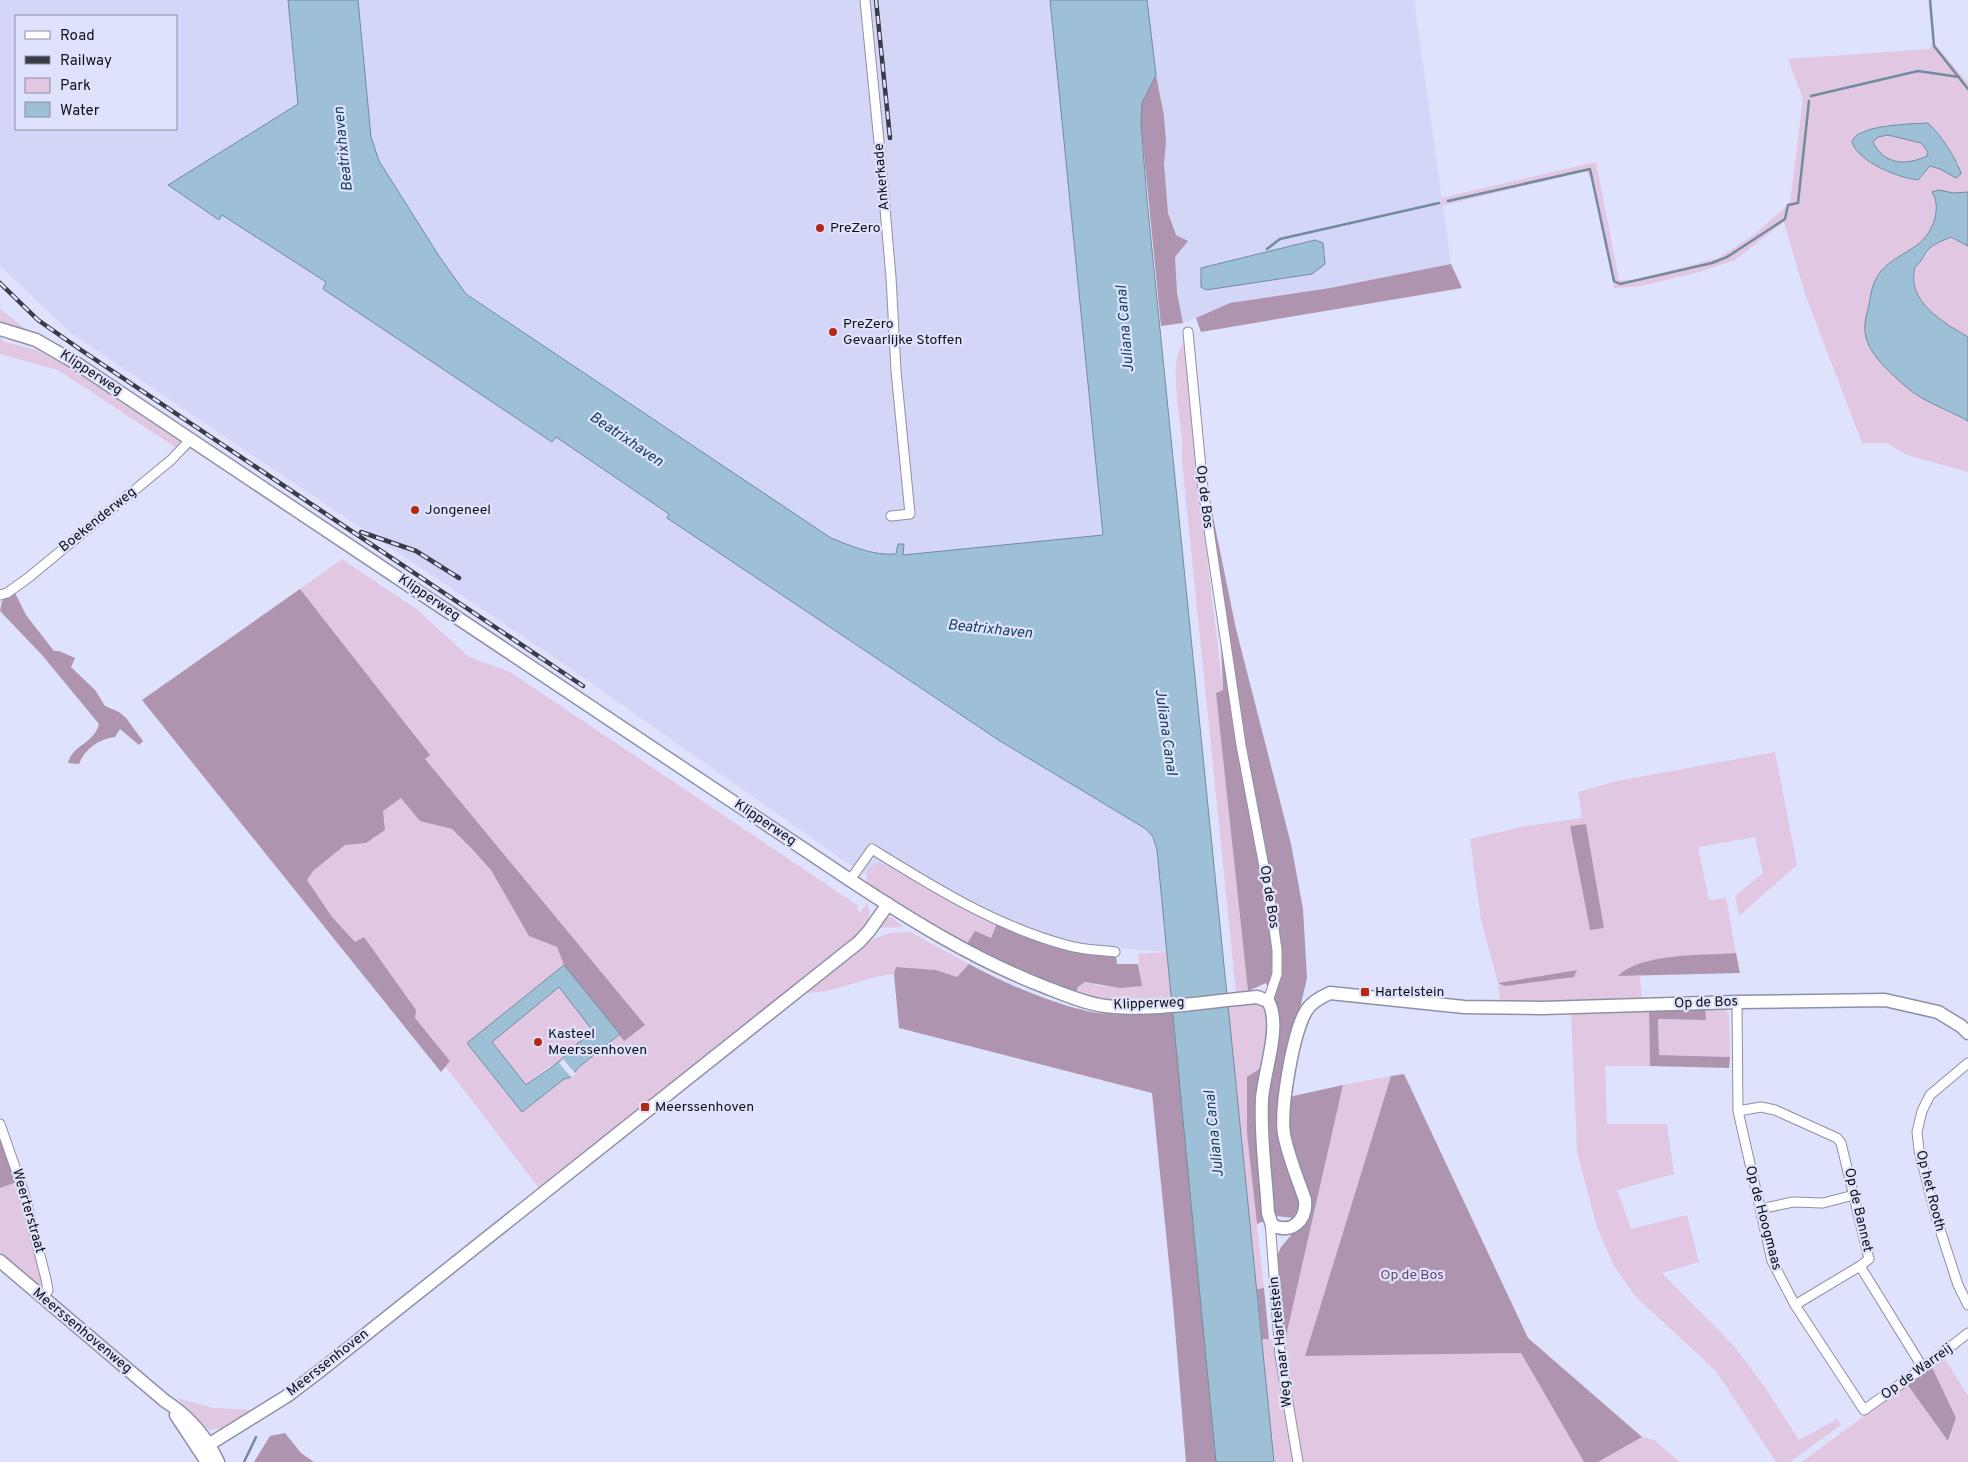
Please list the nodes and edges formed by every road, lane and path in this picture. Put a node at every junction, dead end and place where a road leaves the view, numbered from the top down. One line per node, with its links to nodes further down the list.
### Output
1 (865, 0): 5 (street, Ankerkade)
2 (0, 329): 4 (street, Klipperweg)
3 (1188, 332): 10 (street, Op de Bos)
4 (191, 439): 6 (street, Boekenderweg); 7 (street, Klipperweg)
5 (891, 516)
6 (0, 595)
7 (850, 880): 8 (street, Klipperweg); 9 (street)
8 (888, 904): 10 (street, Klipperweg); 27 (street, Meerssenhoven)
9 (1115, 952)
10 (1268, 1001): 18 (street, Op de Bos)
11 (1737, 1002): 12 (street, Op de Bos); 14 (street, Op de Hoogmaas); 18 (street, Op de Bos)
12 (1968, 1033)
13 (1968, 1063): 23 (street, Op het Rooth)
14 (1738, 1111): 16 (street, Op de Bannet); 17 (street, Op de Hoogmaas)
15 (0, 1124): 21 (street, Weerterstraat)
16 (1854, 1195): 17 (street); 20 (street, Op de Bannet)
17 (1760, 1209): 22 (street, Op de Hoogmaas)
18 (1270, 1221): 30 (street, Weg naar Hartelstein)
19 (0, 1261): 21 (street, Meerssenhovenweg)
20 (1860, 1266): 22 (street); 25 (street, Op de Bannet)
21 (43, 1298): 27 (street, Meerssenhovenweg)
22 (1795, 1305): 26 (street, Op de Hoogmaas)
23 (1968, 1305)
24 (1968, 1332): 25 (street, Op de Warreij)
25 (1924, 1368): 26 (street, Op de Warreij)
26 (1864, 1410)
27 (205, 1447): 28 (street); 29 (street)
28 (207, 1462)
29 (218, 1462)
30 (1298, 1462)

